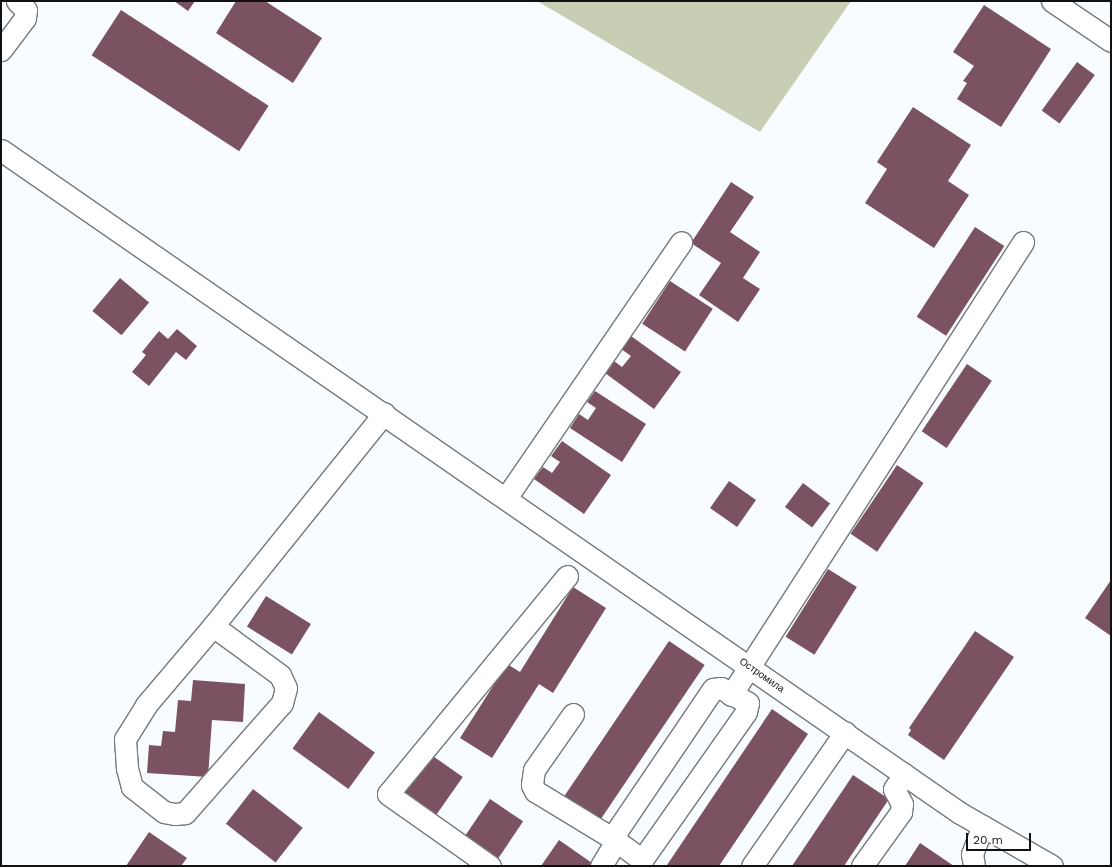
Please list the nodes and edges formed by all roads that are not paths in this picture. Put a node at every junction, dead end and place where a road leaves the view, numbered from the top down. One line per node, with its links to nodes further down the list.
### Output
1 (17, 1): 4 (street)
2 (1052, 1): 3 (street)
3 (1111, 41)
4 (1, 50)
5 (1, 150): 8 (street, Остромила)
6 (681, 242): 9 (street)
7 (1024, 242): 12 (street)
8 (384, 412): 9 (street, Остромила); 11 (street)
9 (506, 498): 12 (street, Остромила)
10 (567, 576): 20 (street)
11 (213, 626): 11 (street)
12 (749, 666): 13 (street); 15 (street, Остромила)
13 (731, 695): 18 (street); 19 (street)
14 (573, 714): 18 (street)
15 (845, 732): 16 (street, Остромила); 22 (street)
16 (904, 774): 17 (street, Остромила); 23 (street)
17 (983, 826): 24 (street); 25 (street, Остромила)
18 (614, 840): 19 (street); 21 (street)
19 (642, 863)
20 (490, 866)
21 (601, 866)
22 (752, 866)
23 (862, 866)
24 (974, 866)
25 (1052, 866)

